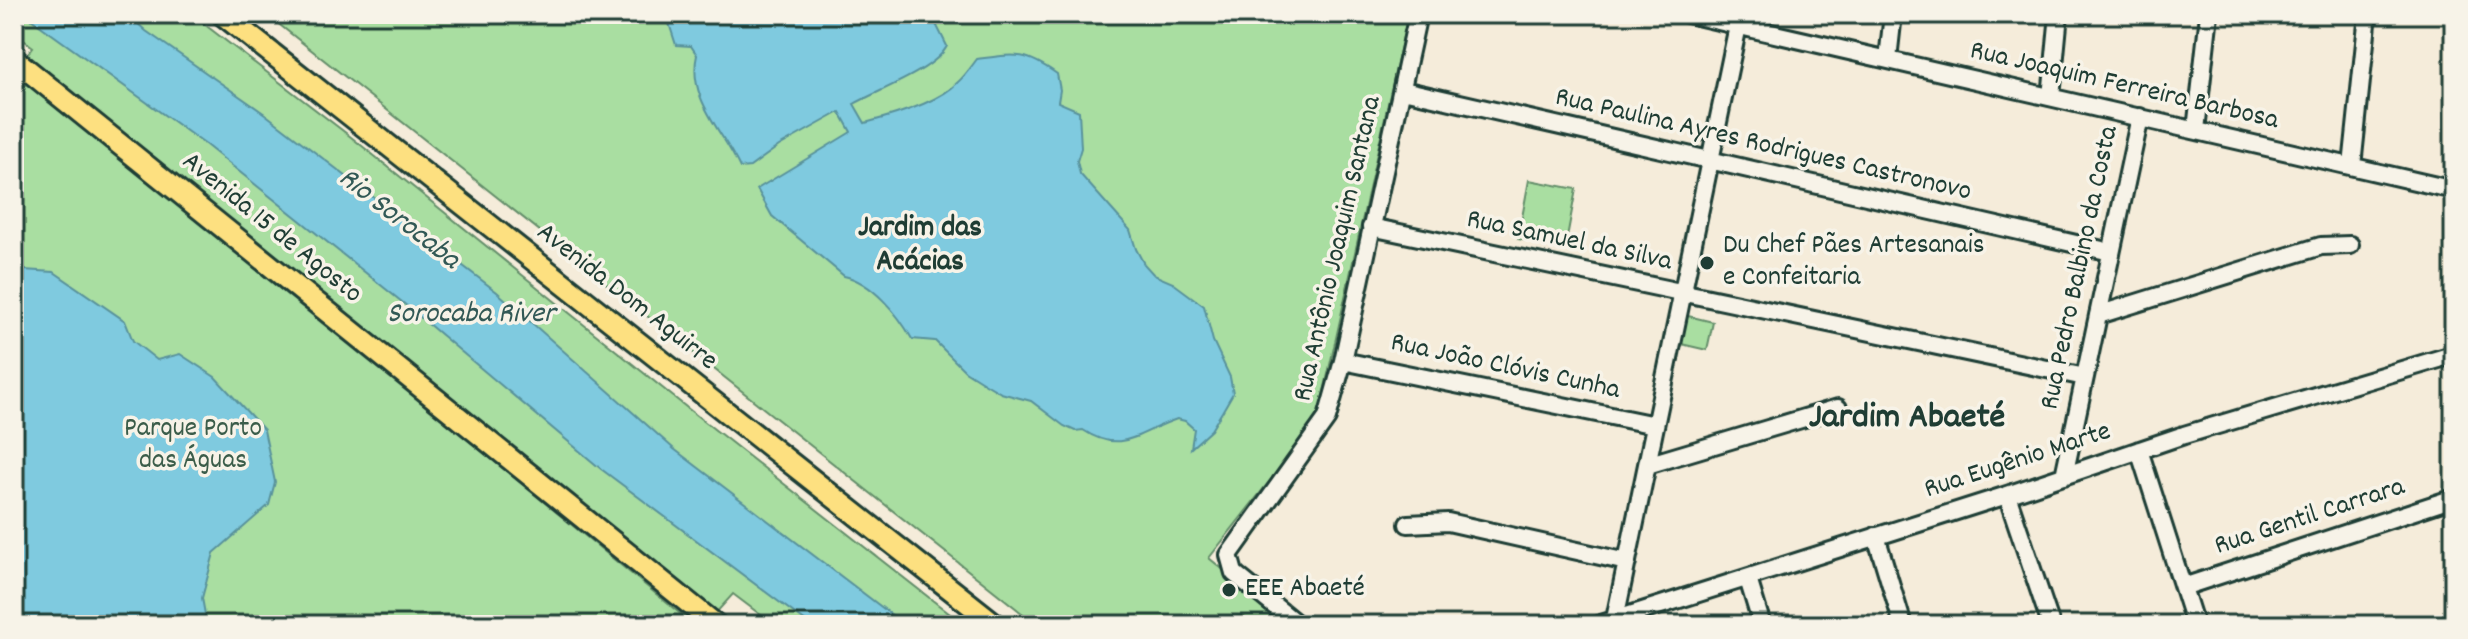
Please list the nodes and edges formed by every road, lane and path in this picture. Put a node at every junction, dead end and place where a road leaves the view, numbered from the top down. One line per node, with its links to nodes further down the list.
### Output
1 (222, 14): 40 (main road, Avenida Dom Aguirre)
2 (1418, 14): 11 (street, Rua Antônio Joaquim Santana)
3 (1688, 14): 8 (street, Rua Joaquim Ferreira Barbosa)
4 (1893, 14): 10 (street)
5 (2059, 14): 12 (street)
6 (2209, 14): 14 (street)
7 (2368, 14): 16 (street)
8 (1740, 20): 10 (street, Rua Joaquim Ferreira Barbosa); 15 (street)
9 (14, 59): 39 (main road, Avenida 15 de Agosto)
10 (1888, 59): 12 (street, Rua Joaquim Ferreira Barbosa)
11 (1403, 90): 15 (street, Rua Paulina Ayres Rodrigues Castronovo); 18 (street, Rua Antônio Joaquim Santana)
12 (2051, 97): 13 (street, Rua Joaquim Ferreira Barbosa)
13 (2140, 117): 14 (street, Rua Joaquim Ferreira Barbosa); 20 (street, Rua Pedro Balbino da Costa)
14 (2196, 130): 16 (street, Rua Joaquim Ferreira Barbosa)
15 (1711, 161): 20 (street, Rua Paulina Ayres Rodrigues Castronovo); 21 (street)
16 (2352, 166): 17 (street, Rua Joaquim Ferreira Barbosa)
17 (2454, 190)
18 (1371, 227): 21 (street, Rua Samuel da Silva); 24 (street, Rua Antônio Joaquim Santana)
19 (2350, 245): 22 (street)
20 (2111, 252): 22 (street, Rua Pedro Balbino da Costa)
21 (1683, 293): 25 (street, Rua Samuel da Silva); 27 (street)
22 (2098, 315): 25 (street, Rua Pedro Balbino da Costa)
23 (2454, 352): 28 (street, Rua Eugênio Marte)
24 (1343, 361): 27 (street, Rua João Clóvis Cunha); 41 (street, Rua Antônio Joaquim Santana)
25 (2085, 377): 30 (street, Rua Pedro Balbino da Costa)
26 (1838, 408): 29 (street)
27 (1655, 425): 29 (street)
28 (2139, 450): 30 (street, Rua Eugênio Marte); 37 (street)
29 (1647, 465): 35 (street)
30 (2064, 476): 31 (street, Rua Eugênio Marte)
31 (2007, 495): 34 (street, Rua Eugênio Marte); 45 (street)
32 (2454, 498): 37 (street, Rua Gentil Carrara)
33 (1408, 524): 35 (street)
34 (1876, 536): 36 (street, Rua Eugênio Marte); 44 (street)
35 (1627, 562): 38 (street)
36 (1748, 579): 38 (street, Rua Eugênio Marte); 43 (street)
37 (2183, 587): 46 (street)
38 (1616, 622): 42 (street, Rua Eugênio Marte)
39 (716, 625)
40 (996, 625)
41 (1298, 625)
42 (1598, 625)
43 (1762, 625)
44 (1903, 625)
45 (2051, 625)
46 (2195, 625)

